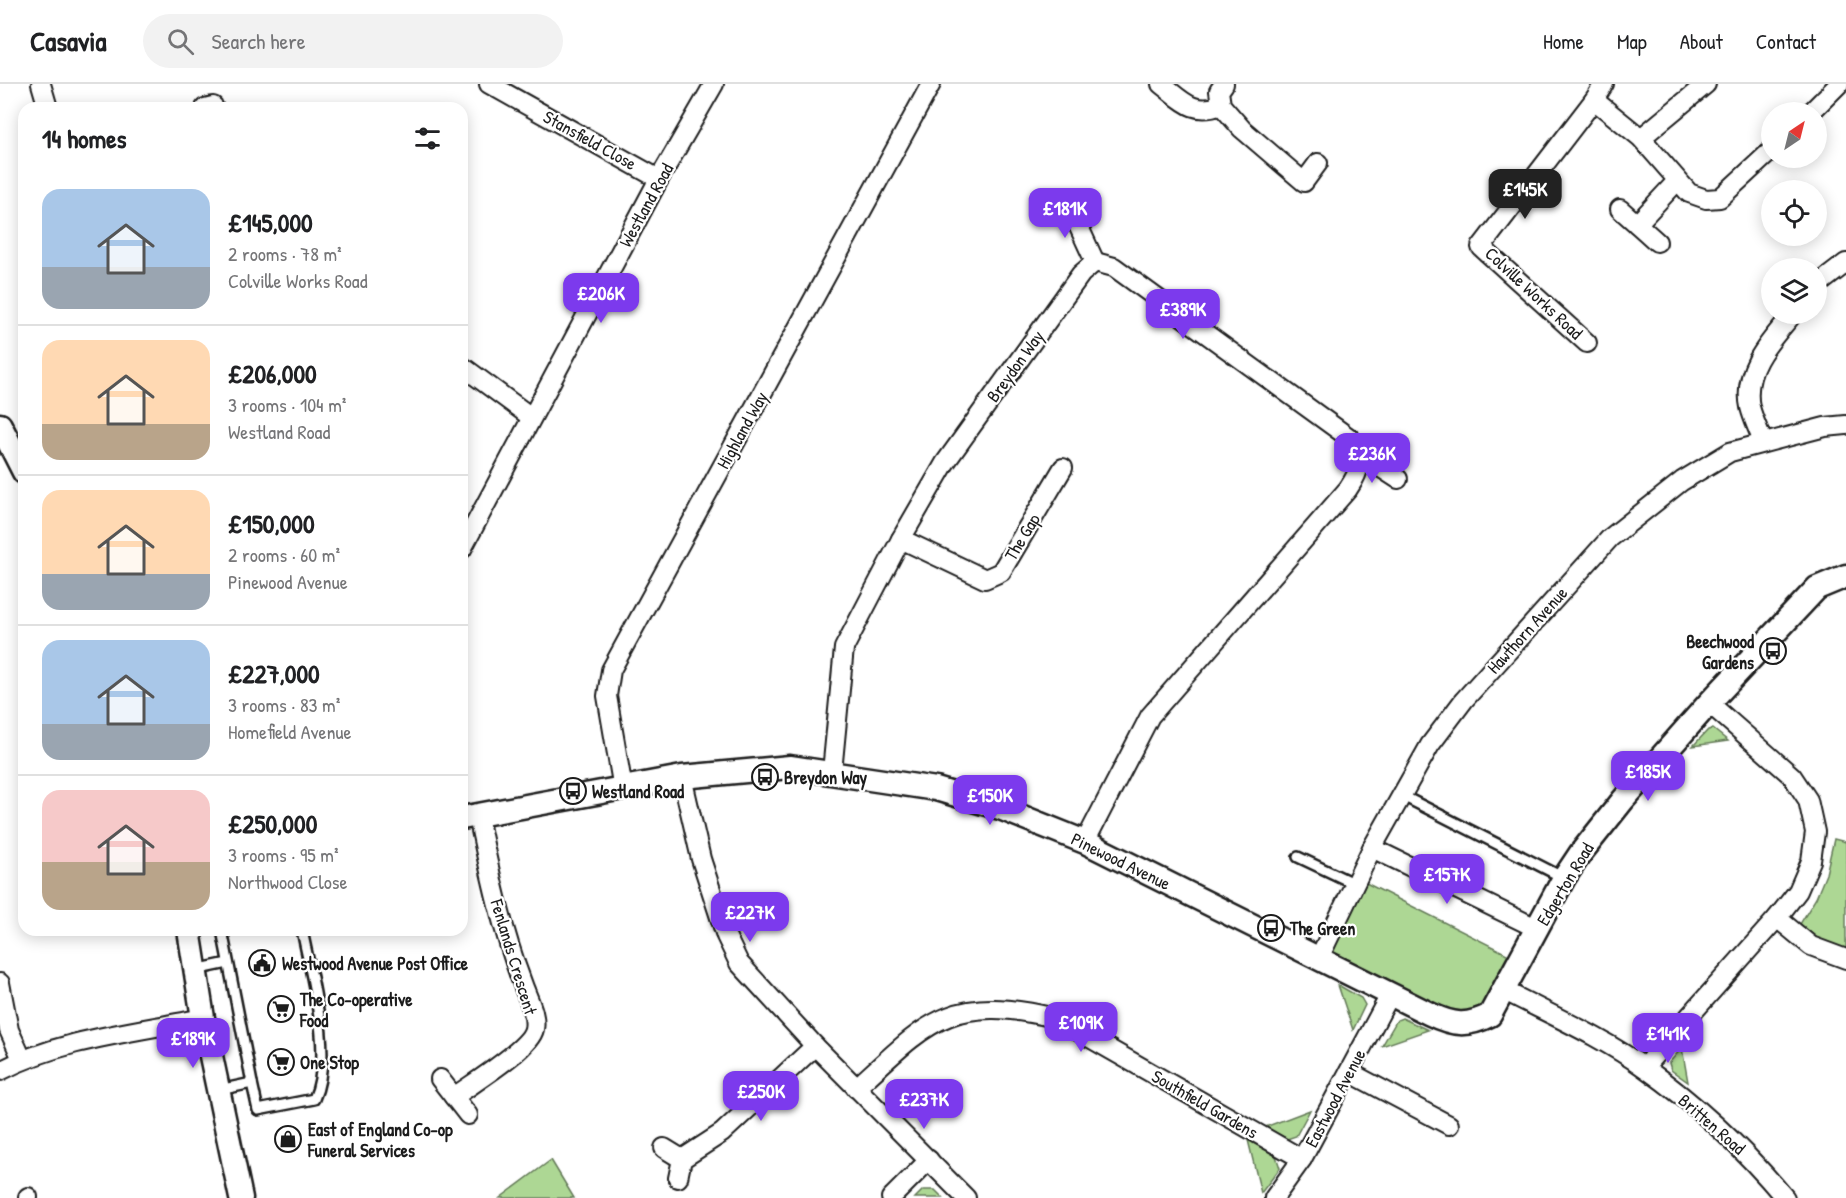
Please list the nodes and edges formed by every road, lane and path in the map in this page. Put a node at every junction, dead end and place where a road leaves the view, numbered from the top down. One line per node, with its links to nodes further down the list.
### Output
1 (41, 84): 11 (street)
2 (489, 84): 17 (street, Stansfield Close)
3 (714, 84): 17 (street, Westland Road)
4 (930, 84): 43 (street, Highland Way)
5 (1161, 84): 13 (street)
6 (1224, 84): 13 (street)
7 (1604, 84): 10 (street, Colville Works Road)
8 (1706, 84): 14 (street)
9 (1839, 84): 12 (street)
10 (1594, 100): 14 (street); 27 (street, Colville Works Road)
11 (46, 102)
12 (1821, 102)
13 (1221, 105): 16 (street)
14 (1641, 138): 18 (street)
15 (1761, 160): 18 (street)
16 (1318, 163)
17 (659, 178): 29 (street, Westland Road)
18 (1677, 181): 21 (street)
19 (1067, 201): 23 (street)
20 (1620, 209): 21 (street)
21 (1637, 224): 22 (street)
22 (1657, 242)
23 (1095, 262): 34 (street); 38 (street, Breydon Way)
24 (1846, 263): 25 (street)
25 (1827, 278)
26 (1785, 324): 32 (street)
27 (1587, 344)
28 (468, 370): 29 (street)
29 (531, 417): 37 (street, Westland Road)
30 (0, 425): 33 (street)
31 (1846, 425): 32 (street, Hawthorn Avenue)
32 (1763, 442): 44 (street, Hawthorn Avenue)
33 (18, 460)
34 (1360, 460): 36 (street); 46 (street)
35 (1063, 468): 38 (street, The Gap)
36 (1398, 479)
37 (468, 538)
38 (901, 539): 41 (street, Breydon Way)
39 (1846, 576): 40 (street, Edgerton Road)
40 (1709, 703): 49 (street, Edgerton Road); 51 (street)
41 (832, 772): 42 (street, Pinewood Avenue); 46 (street, Pinewood Avenue)
42 (682, 777): 43 (street, Pinewood Avenue); 65 (street)
43 (623, 789): 45 (street, Pinewood Avenue)
44 (1401, 795): 47 (street, Hawthorn Avenue); 49 (lane)
45 (470, 817): 74 (street, Fenlands Crescent)
46 (1085, 842): 56 (street, Pinewood Avenue)
47 (1372, 848): 50 (street, Hawthorn Avenue); 52 (street)
48 (1298, 857): 50 (lane)
49 (1564, 878): 52 (street, Edgerton Road)
50 (1355, 884): 56 (street, Hawthorn Avenue)
51 (1777, 918): 57 (street); 67 (street)
52 (1538, 929): 61 (street, Edgerton Road)
53 (190, 936): 59 (street)
54 (223, 936): 58 (lane)
55 (303, 936): 71 (lane)
56 (1319, 958): 62 (street, Pinewood Avenue)
57 (1846, 959)
58 (228, 963): 59 (lane); 71 (lane)
59 (195, 970): 63 (street)
60 (0, 983): 66 (street)
61 (1504, 991): 64 (street, Edgerton Road); 67 (street, Britten Road)
62 (1390, 995): 64 (street, Pinewood Avenue); 69 (street, Eastwood Avenue)
63 (203, 1018): 66 (street); 73 (street)
64 (1473, 1024)
65 (815, 1046): 72 (street); 78 (street)
66 (22, 1059): 68 (street)
67 (1644, 1067): 86 (street, Britten Road)
68 (0, 1071)
69 (1349, 1072): 76 (street); 79 (street, Eastwood Avenue)
70 (440, 1079): 74 (street)
71 (252, 1083): 73 (lane)
72 (856, 1088): 79 (street, Southfield Gardens); 80 (street)
73 (219, 1090): 82 (street)
74 (454, 1097): 75 (street)
75 (468, 1115)
76 (1449, 1125)
77 (664, 1148): 78 (street)
78 (682, 1159): 81 (street)
79 (1302, 1159): 85 (street, Eastwood Avenue)
80 (929, 1160): 83 (street); 84 (street)
81 (678, 1178)
82 (241, 1198)
83 (891, 1198)
84 (966, 1198)
85 (1274, 1198)
86 (1785, 1198)

